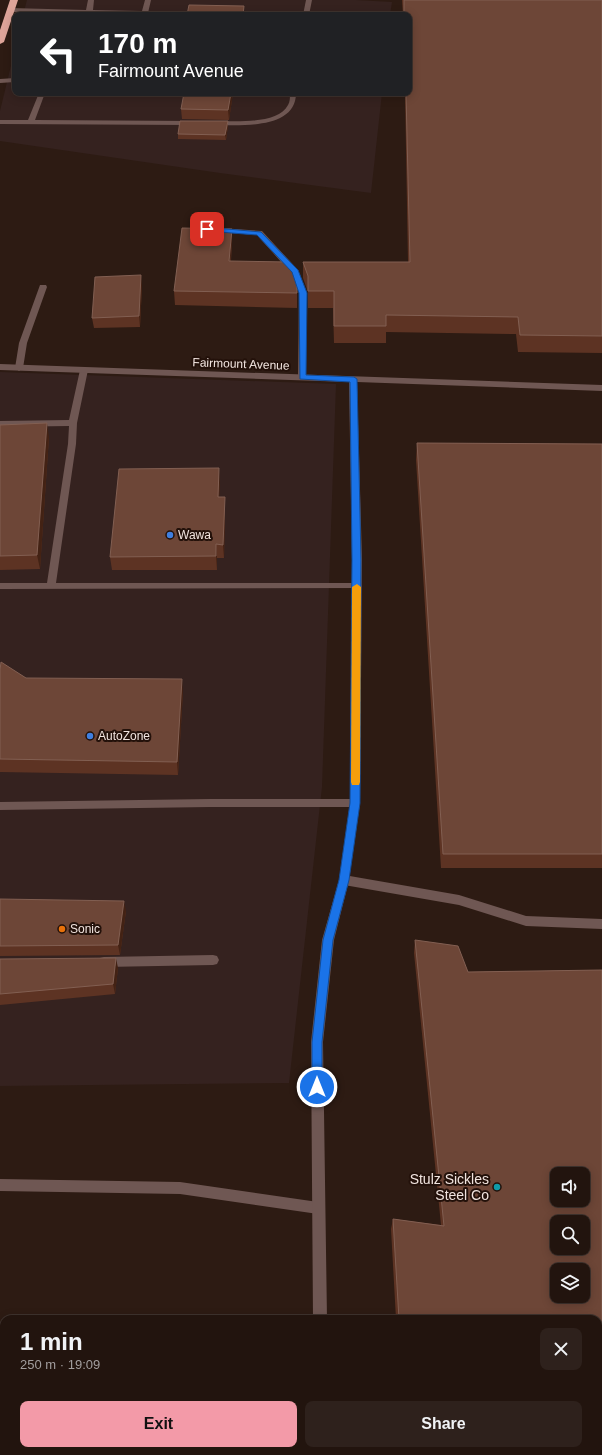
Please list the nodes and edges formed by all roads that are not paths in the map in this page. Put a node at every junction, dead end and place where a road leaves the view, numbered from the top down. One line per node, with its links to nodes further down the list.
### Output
1 (14, 0): 5 (highway)
2 (91, 0): 6 (street)
3 (148, 0): 7 (street)
4 (309, 0): 8 (street)
5 (10, 10): 6 (street); 9 (highway)
6 (89, 12)
7 (145, 12)
8 (307, 12)
9 (0, 42)
10 (12, 80): 11 (street)
11 (0, 81)
12 (41, 96): 15 (street)
13 (293, 96): 17 (street)
14 (0, 122): 15 (street)
15 (32, 122): 16 (street)
16 (197, 123)
17 (205, 123)
18 (195, 228): 23 (street)
19 (43, 287): 21 (street)
20 (0, 367): 21 (street, Fairmount Avenue)
21 (19, 368): 22 (street, Fairmount Avenue)
22 (84, 370): 23 (street, Fairmount Avenue); 26 (street)
23 (302, 378): 24 (street, Fairmount Avenue)
24 (354, 379): 25 (street, Fairmount Avenue); 29 (street)
25 (602, 388)
26 (73, 423): 27 (street); 30 (street)
27 (0, 424)
28 (0, 586): 30 (street)
29 (357, 586): 30 (street); 31 (street)
30 (51, 587)
31 (355, 803): 32 (street); 33 (street)
32 (0, 806)
33 (344, 880): 34 (street); 38 (street)
34 (602, 924)
35 (213, 960): 36 (street)
36 (95, 962)
37 (0, 1185): 38 (street)
38 (318, 1208): 39 (street)
39 (320, 1315)

